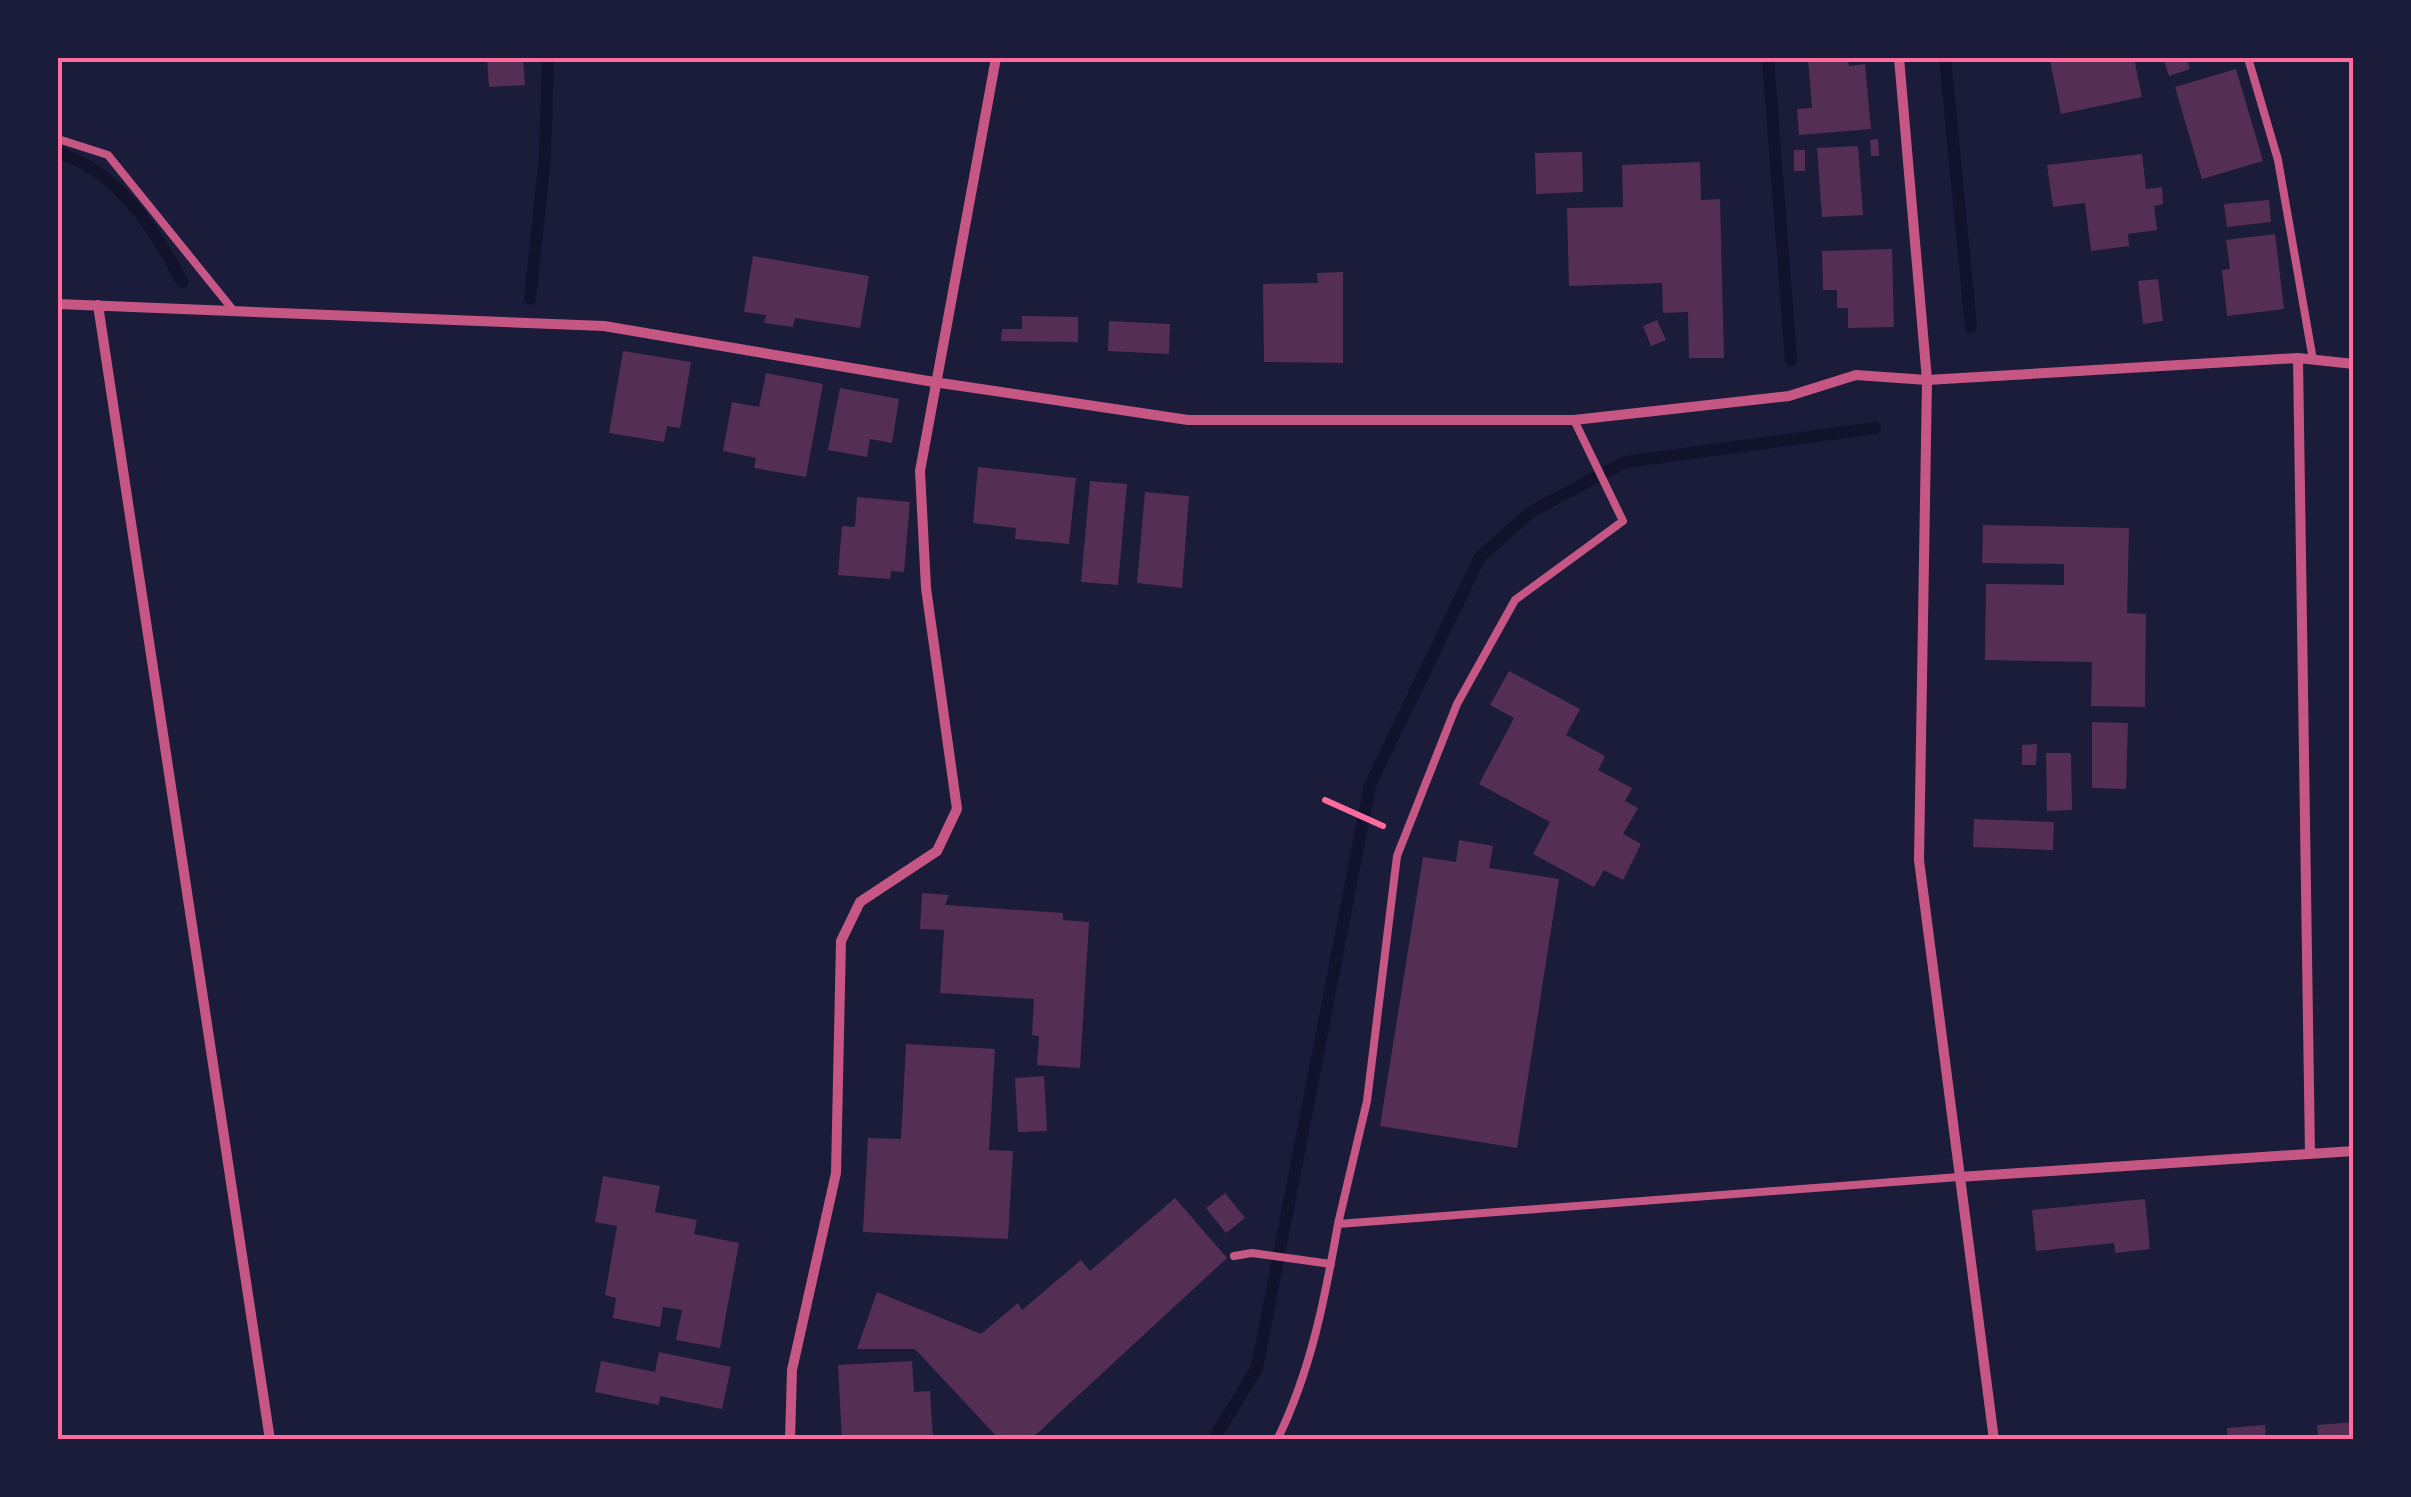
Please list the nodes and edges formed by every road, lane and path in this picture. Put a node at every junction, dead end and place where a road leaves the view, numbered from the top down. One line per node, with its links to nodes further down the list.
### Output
1 (996, 58): 12 (street)
2 (1898, 58): 11 (street)
3 (2248, 58): 9 (lane)
4 (58, 139): 7 (lane)
5 (58, 304): 6 (street)
6 (98, 305): 7 (street); 22 (street)
7 (232, 310): 12 (street)
8 (2298, 358): 9 (street); 11 (street); 17 (street)
9 (2313, 360): 10 (street)
10 (2354, 364)
11 (1928, 380): 13 (street); 18 (street)
12 (934, 382): 13 (street); 23 (street)
13 (1574, 420): 19 (lane)
14 (1325, 800): 15 (path)
15 (1391, 830)
16 (2354, 1150): 17 (street)
17 (2310, 1154): 18 (street)
18 (1959, 1177): 19 (lane); 25 (street)
19 (1338, 1224): 21 (lane)
20 (1234, 1256): 21 (lane)
21 (1331, 1264): 24 (lane)
22 (270, 1440)
23 (790, 1440)
24 (1277, 1440)
25 (1994, 1440)

